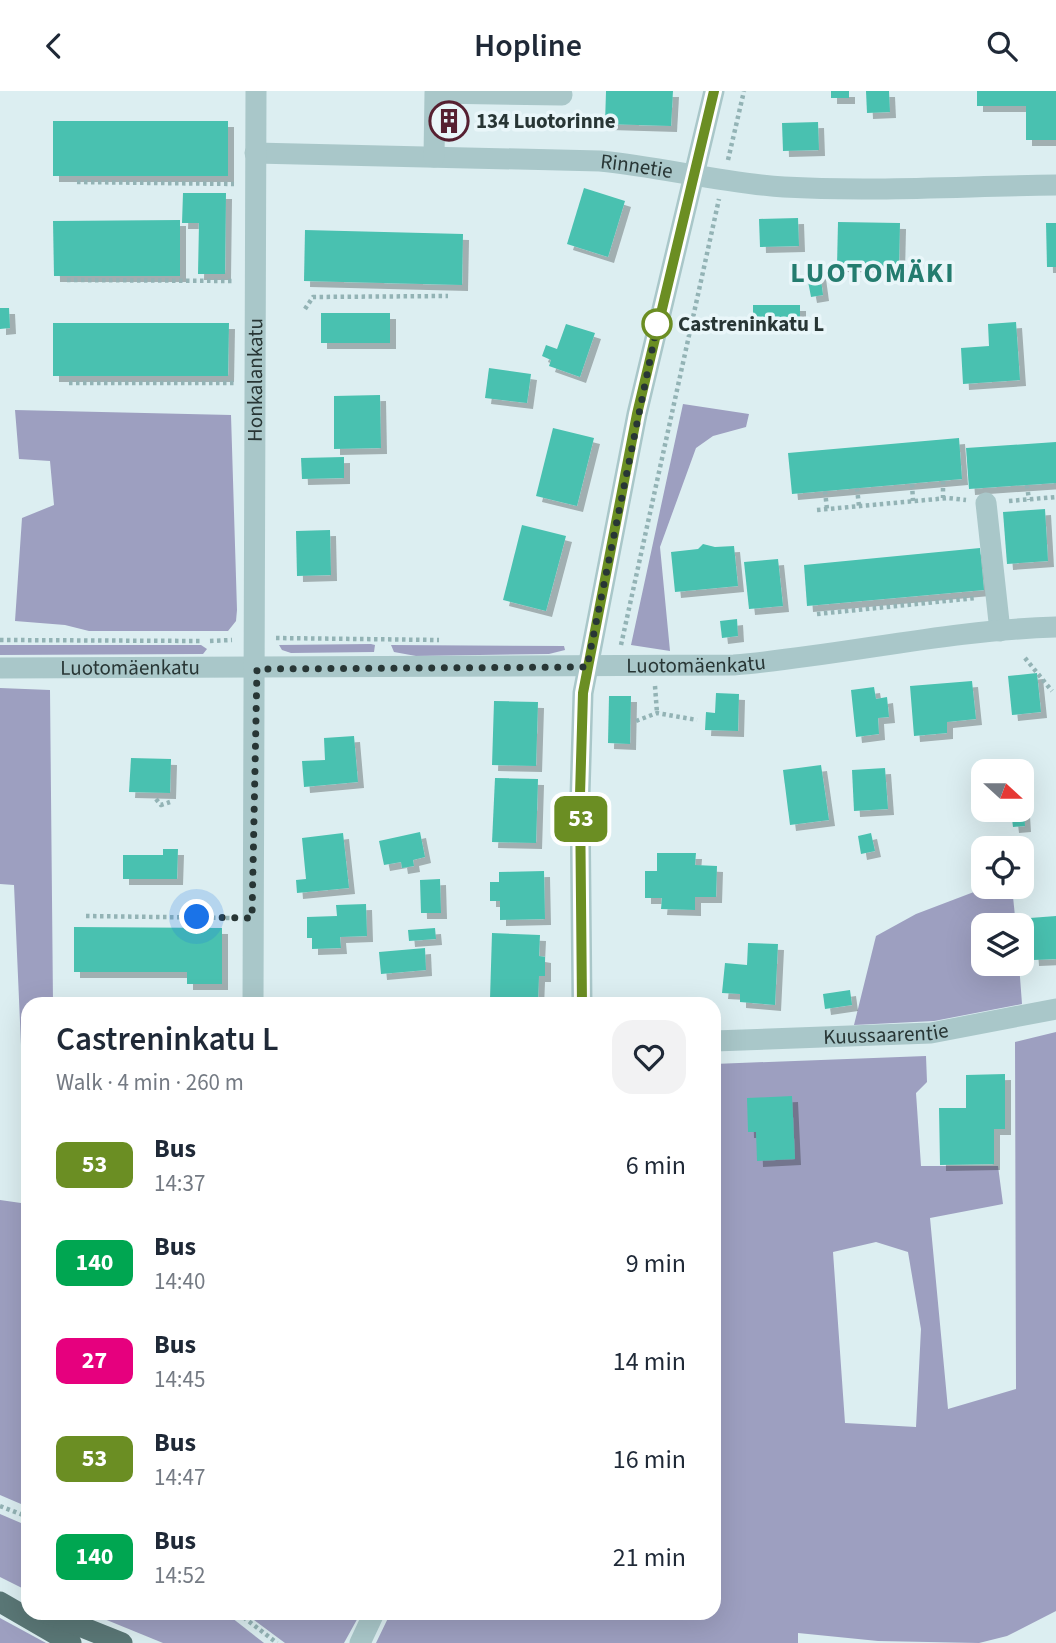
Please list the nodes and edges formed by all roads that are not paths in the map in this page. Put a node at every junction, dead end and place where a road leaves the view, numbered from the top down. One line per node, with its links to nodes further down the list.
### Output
1 (257, 91): 4 (street, Honkalankatu)
2 (714, 91): 6 (street)
3 (562, 95): 5 (street)
4 (255, 153): 5 (street, Rinnetie); 13 (street, Honkalankatu)
5 (435, 157): 6 (street, Rinnetie)
6 (692, 176): 7 (street, Rinnetie); 11 (street)
7 (1056, 185)
8 (986, 503): 10 (street)
9 (1056, 627): 10 (street, Luotomäenkatu)
10 (1000, 631): 11 (street, Luotomäenkatu)
11 (587, 667): 13 (street, Luotomäenkatu); 15 (street)
12 (0, 668): 13 (street, Luotomäenkatu)
13 (257, 669): 14 (street, Honkalankatu)
14 (253, 997)
15 (582, 997)
16 (1056, 1009): 17 (street, Kuussaarentie)
17 (721, 1041)
18 (0, 1595): 20 (main road)
19 (0, 1602): 21 (main road)
20 (21, 1603)
21 (21, 1614)
22 (31, 1620): 25 (main road)
23 (64, 1620): 26 (main road)
24 (371, 1620): 27 (street)
25 (71, 1643)
26 (122, 1643)
27 (360, 1643)

